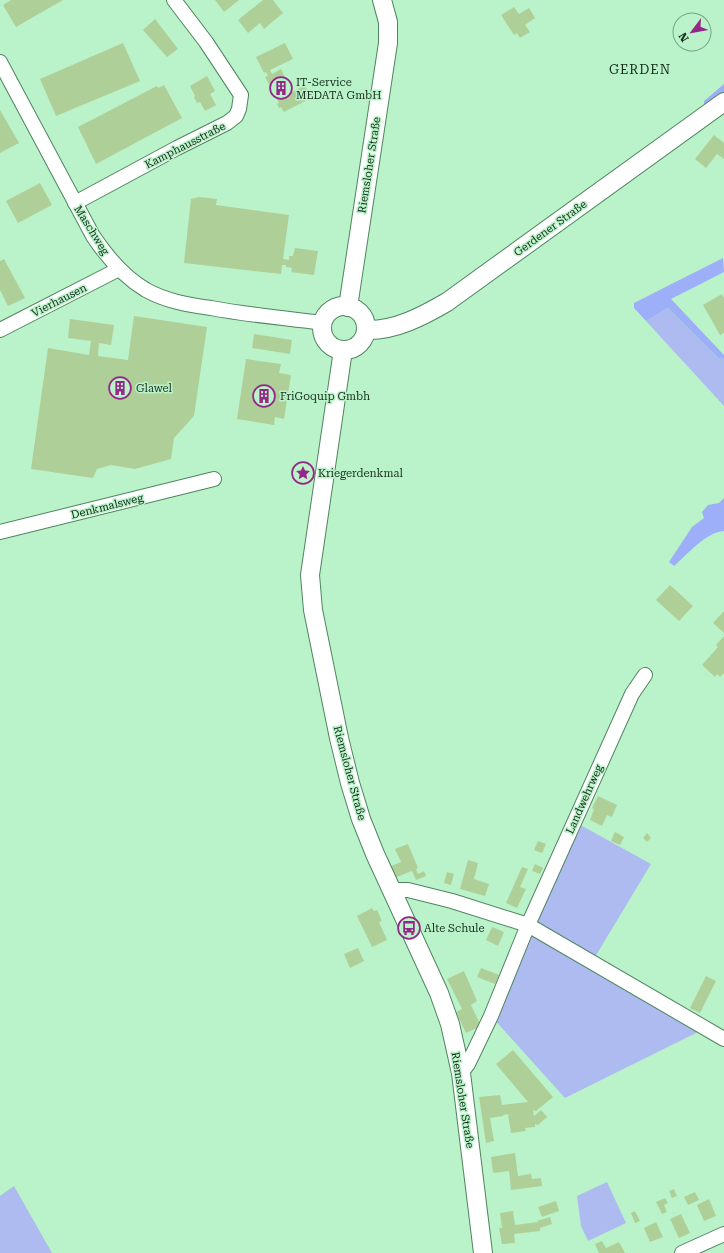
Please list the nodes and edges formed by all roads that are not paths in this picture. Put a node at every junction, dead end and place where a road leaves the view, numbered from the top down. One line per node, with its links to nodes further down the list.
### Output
1 (174, 0): 5 (street, Kamphausstraße)
2 (382, 0): 7 (main road, Riemsloher Straße)
3 (0, 62): 5 (street, Maschweg)
4 (724, 102): 10 (main road, Gerdener Straße)
5 (75, 203): 6 (street, Maschweg)
6 (119, 269): 8 (street, Maschweg); 9 (street, Vierhausen)
7 (348, 307): 8 (main road); 10 (main road)
8 (323, 323): 11 (main road)
9 (0, 330)
10 (366, 330): 11 (main road)
11 (343, 350): 15 (main road, Riemsloher Straße)
12 (214, 480): 13 (street, Denkmalsweg)
13 (0, 532)
14 (645, 675): 16 (street, Landwehrweg)
15 (391, 890): 16 (street); 18 (main road, Riemsloher Straße)
16 (528, 925): 17 (street); 18 (street, Landwehrweg)
17 (724, 1039)
18 (461, 1073): 20 (main road, Riemsloher Straße)
19 (724, 1234): 21 (street)
20 (484, 1253)
21 (682, 1253)

